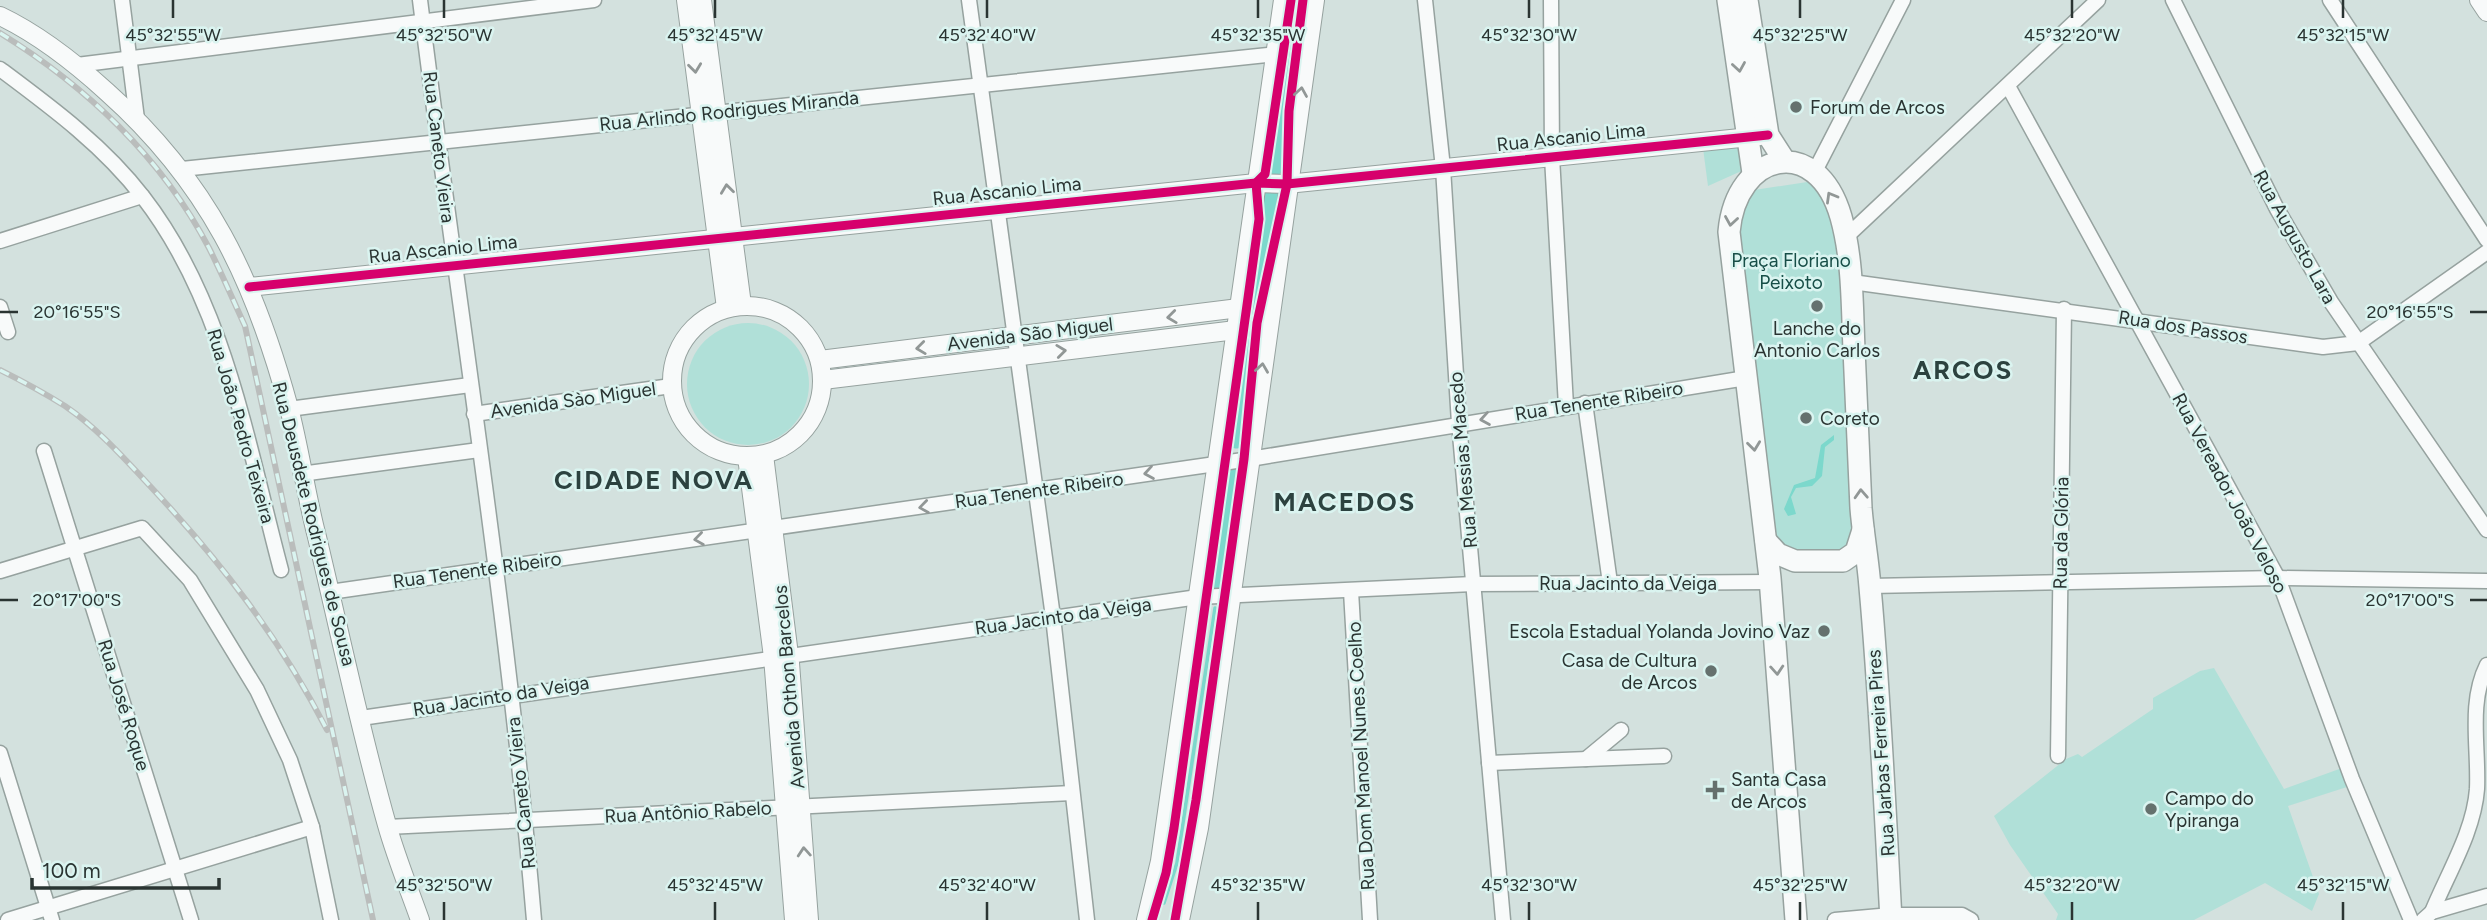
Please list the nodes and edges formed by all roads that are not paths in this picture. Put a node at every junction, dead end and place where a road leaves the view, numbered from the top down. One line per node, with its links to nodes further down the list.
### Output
1 (122, 0): 21 (street)
2 (421, 0): 19 (street, Rua Caneto Vieira)
3 (594, 0): 19 (street)
4 (686, 0): 26 (street, one-way to 26)
5 (702, 0): 26 (street)
6 (970, 0): 24 (street)
7 (1283, 0): 20 (street)
8 (1315, 0): 37 (street, one-way to 8)
9 (1425, 0): 32 (street, Rua Messias Macedo)
10 (1550, 0): 30 (street)
11 (1903, 0): 34 (street)
12 (2098, 0): 25 (street)
13 (2173, 0): 56 (street, Rua Augusto Lara)
14 (2329, 0): 42 (street)
15 (2479, 0): 17 (street)
16 (1738, 3): 28 (main road)
17 (2487, 12)
18 (0, 16): 22 (street, Rua Deusdete Rodrigues de Sousa)
19 (423, 22): 21 (street); 29 (street, Rua Caneto Vieira)
20 (1277, 54): 24 (street, Rua Arlindo Rodrigues Miranda); 36 (street)
21 (129, 59): 22 (street); 27 (street)
22 (77, 65): 27 (street, Rua Deusdete Rodrigues de Sousa)
23 (0, 69): 38 (street, Rua João Pedro Teixeira)
24 (981, 85): 26 (street, Rua Arlindo Rodrigues Miranda); 39 (street)
25 (2008, 86): 40 (street); 52 (street, Rua Vereador João Veloso)
26 (709, 113): 29 (street, Rua Arlindo Rodrigues Miranda); 41 (street)
27 (137, 119): 33 (street, Rua Deusdete Rodrigues de Sousa)
28 (1759, 136): 30 (street, Rua Ascanio Lima); 31 (main road); 35 (main road)
29 (438, 142): 33 (street, Rua Arlindo Rodrigues Miranda); 45 (street, Rua Caneto Vieira)
30 (1552, 157): 32 (street, Rua Ascanio Lima); 64 (street)
31 (1784, 160): 34 (main road); 35 (main road)
32 (1443, 168): 37 (street, Rua Ascanio Lima); 67 (street, Rua Messias Macedo)
33 (182, 169): 47 (street, Rua Deusdete Rodrigues de Sousa)
34 (1815, 171): 40 (main road, one-way to 34)
35 (1753, 173): 59 (main road, one-way to 59)
36 (1256, 183): 37 (street, Rua Ascanio Lima); 39 (street, Rua Ascanio Lima); 50 (street)
37 (1287, 184): 71 (street, one-way to 37)
38 (142, 196): 43 (street); 81 (street, Rua João Pedro Teixeira)
39 (997, 210): 41 (street, Rua Ascanio Lima); 55 (street)
40 (1846, 237): 46 (main road)
41 (725, 238): 45 (street, Rua Ascanio Lima); 49 (street)
42 (2487, 240)
43 (0, 241)
44 (2487, 251): 56 (street, Rua dos Passos)
45 (454, 265): 47 (street, Rua Ascanio Lima); 61 (street, Rua Caneto Vieira)
46 (1852, 282): 51 (street, Rua dos Passos); 76 (main road, one-way to 46)
47 (249, 287): 65 (street, Rua Deusdete Rodrigues de Sousa)
48 (0, 307): 54 (street)
49 (734, 307): 58 (street); 62 (street, Avenida Sào Miguel)
50 (1239, 308): 53 (street); 55 (street, Avenida São Miguel, one-way to 55)
51 (2064, 309): 52 (street, Rua dos Passos); 89 (street, Rua da Glória)
52 (2137, 321): 56 (street, Rua dos Passos); 83 (street, Rua Vereador João Veloso)
53 (1236, 330): 57 (street, Avenida São Miguel, one-way to 53); 72 (street)
54 (8, 332)
55 (1013, 336): 57 (street); 58 (street, Avenida São Miguel, one-way to 58)
56 (2358, 343): 77 (street, Rua Augusto Lara)
57 (1016, 356): 60 (street, Avenida São Miguel); 74 (street)
58 (820, 360): 60 (street)
59 (1746, 378): 63 (street, Rua Tenente Ribeiro); 78 (main road, one-way to 78)
60 (823, 380): 70 (street)
61 (470, 385): 65 (street); 66 (street, Rua Caneto Vieira)
62 (671, 386): 66 (street, Avenida Sào Miguel); 70 (street, Avenida Sào Miguel)
63 (1585, 403): 64 (street, Rua Tenente Ribeiro); 87 (street)
64 (1566, 406): 67 (street, Rua Tenente Ribeiro, one-way to 67)
65 (289, 409): 73 (street, Rua Deusdete Rodrigues de Sousa)
66 (474, 414): 68 (street, Rua Caneto Vieira)
67 (1459, 423): 71 (street, Rua Tenente Ribeiro); 88 (street, Rua Messias Macedo)
68 (479, 450): 73 (street); 80 (street, Rua Caneto Vieira)
69 (44, 451): 79 (street, Rua José Roque)
70 (755, 456): 75 (street, Avenida Othon Barcelos)
71 (1250, 459): 72 (street, Rua Tenente Ribeiro); 92 (street)
72 (1217, 463): 74 (street, Rua Tenente Ribeiro, one-way to 74); 93 (street)
73 (301, 474): 91 (street, Rua Deusdete Rodrigues de Sousa)
74 (1034, 492): 75 (street, Rua Tenente Ribeiro, one-way to 75); 94 (street)
75 (764, 530): 80 (street, Rua Tenente Ribeiro, one-way to 80); 95 (street, Avenida Othon Barcelos)
76 (1863, 530): 78 (main road); 86 (main road)
77 (2487, 530)
78 (1766, 541): 84 (main road)
79 (75, 548): 82 (street); 108 (street); 110 (street, Rua José Roque)
80 (494, 567): 91 (street, Rua Tenente Ribeiro); 97 (street, Rua Caneto Vieira)
81 (281, 570)
82 (0, 571)
83 (2278, 578): 85 (street); 89 (street); 130 (street, Rua Vereador João Veloso)
84 (1770, 580): 86 (main road); 87 (street, Rua Jacinto da Veiga); 127 (main road, one-way to 127)
85 (2487, 580)
86 (1870, 582): 89 (street); 114 (main road, Rua Jarbas Ferreira Pires)
87 (1610, 583): 88 (street, Rua Jacinto da Veiga)
88 (1473, 584): 90 (street, Rua Jacinto da Veiga); 104 (street, Rua Messias Macedo)
89 (2060, 584): 102 (street, Rua da Glória)
90 (1351, 591): 92 (street, Rua Jacinto da Veiga); 125 (street, Rua Dom Manoel Nunes Coelho)
91 (330, 592): 98 (street, Rua Deusdete Rodrigues de Sousa)
92 (1233, 595): 93 (street, Rua Jacinto da Veiga); 124 (street)
93 (1198, 597): 94 (street, Rua Jacinto da Veiga); 123 (street)
94 (1053, 617): 95 (street, Rua Jacinto da Veiga); 105 (street)
95 (781, 656): 97 (street, Rua Jacinto da Veiga); 106 (street, Avenida Othon Barcelos)
96 (2487, 665): 113 (street)
97 (510, 694): 98 (street, Rua Jacinto da Veiga); 107 (street, Rua Caneto Vieira)
98 (361, 718): 109 (street, Rua Deusdete Rodrigues de Sousa)
99 (1621, 730): 103 (street)
100 (0, 753): 112 (street)
101 (1664, 757): 103 (street)
102 (2058, 757)
103 (1586, 759): 104 (street)
104 (1489, 763): 126 (street, Rua Messias Macedo)
105 (1072, 793): 106 (street, Rua Antônio Rabelo); 122 (street)
106 (793, 807): 107 (street, Rua Antônio Rabelo); 120 (street, Avenida Othon Barcelos); 121 (street, Avenida Othon Barcelos, one-way to 106)
107 (526, 820): 109 (street, Rua Antônio Rabelo); 119 (street, Rua Caneto Vieira)
108 (312, 827): 110 (street); 117 (street)
109 (387, 827): 118 (street, Rua Deusdete Rodrigues de Sousa)
110 (174, 869): 112 (street); 116 (street, Rua José Roque)
111 (2487, 896): 113 (street)
112 (50, 914): 115 (street)
113 (2428, 916)
114 (1891, 918): 128 (street); 129 (street)
115 (8, 920)
116 (191, 920)
117 (331, 920)
118 (420, 920)
119 (534, 920)
120 (794, 920)
121 (809, 920)
122 (1087, 920)
123 (1146, 920)
124 (1180, 920)
125 (1370, 920)
126 (1503, 920)
127 (1796, 920)
128 (1835, 920)
129 (1971, 920)
130 (2411, 920)

